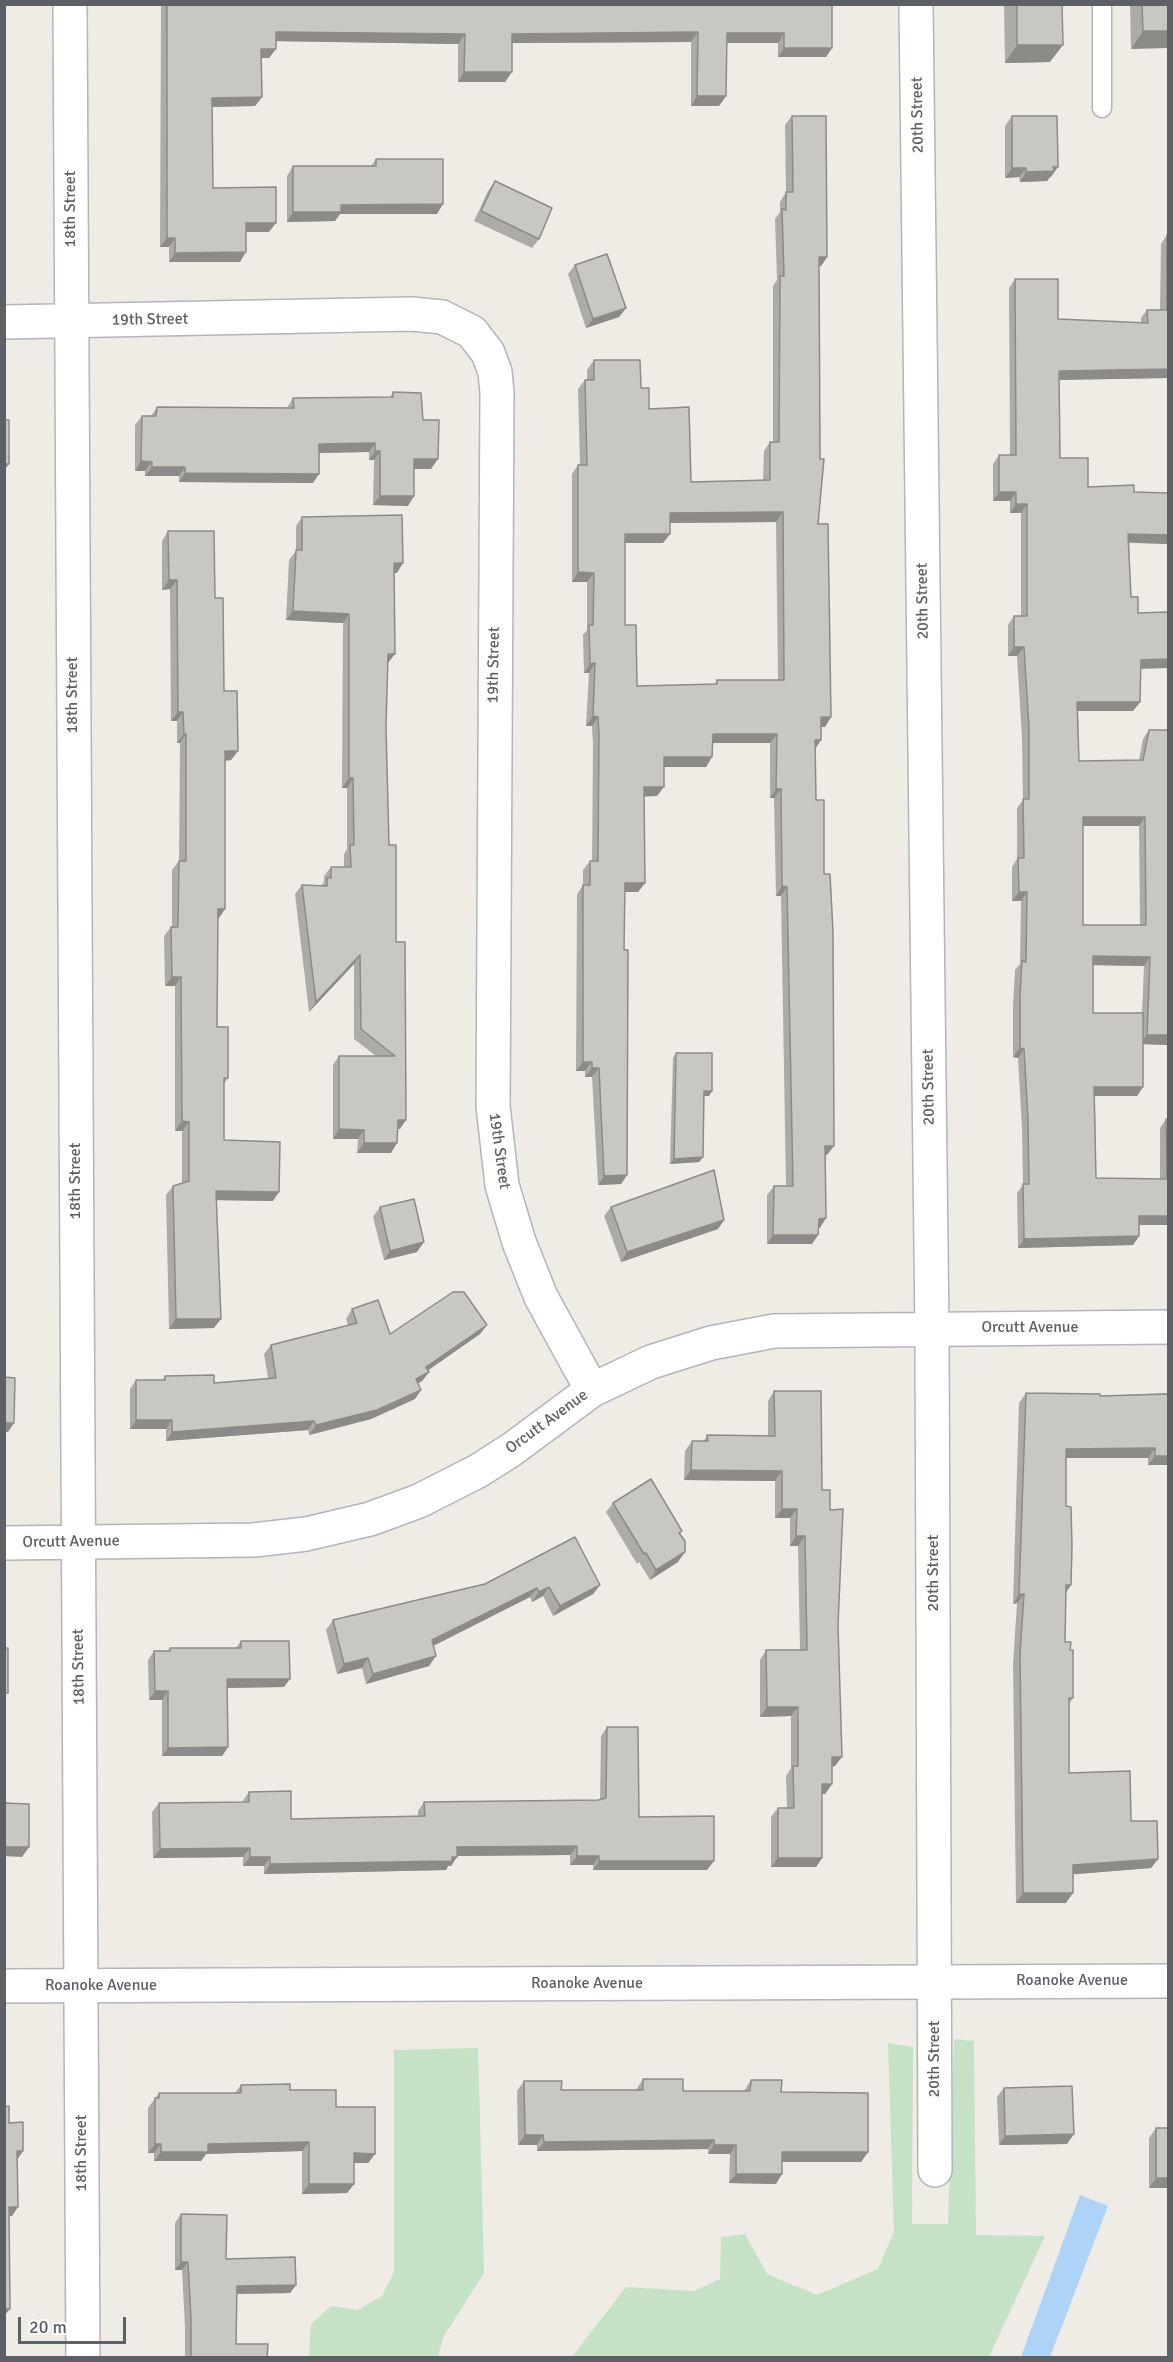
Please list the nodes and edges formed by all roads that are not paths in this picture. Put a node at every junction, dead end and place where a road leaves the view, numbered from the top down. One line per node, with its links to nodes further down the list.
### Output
1 (70, 4): 5 (street, 18th Street)
2 (916, 4): 8 (street, 20th Street)
3 (1102, 4): 4 (lane)
4 (1102, 108)
5 (71, 321): 6 (street, 19th Street); 9 (street, 19th Street); 10 (street, 18th Street)
6 (4, 322)
7 (1168, 1327): 8 (street, Orcutt Avenue)
8 (932, 1329): 9 (street, Orcutt Avenue); 13 (street, 20th Street)
9 (592, 1390): 10 (street, Orcutt Avenue)
10 (78, 1541): 11 (street, Orcutt Avenue); 15 (street, 18th Street)
11 (4, 1543)
12 (1168, 1981): 13 (street, Roanoke Avenue)
13 (936, 1982): 15 (street, Roanoke Avenue); 16 (street, 20th Street)
14 (4, 1986): 15 (street, Roanoke Avenue)
15 (82, 1986): 17 (street, 18th Street)
16 (935, 2170)
17 (83, 2358)

